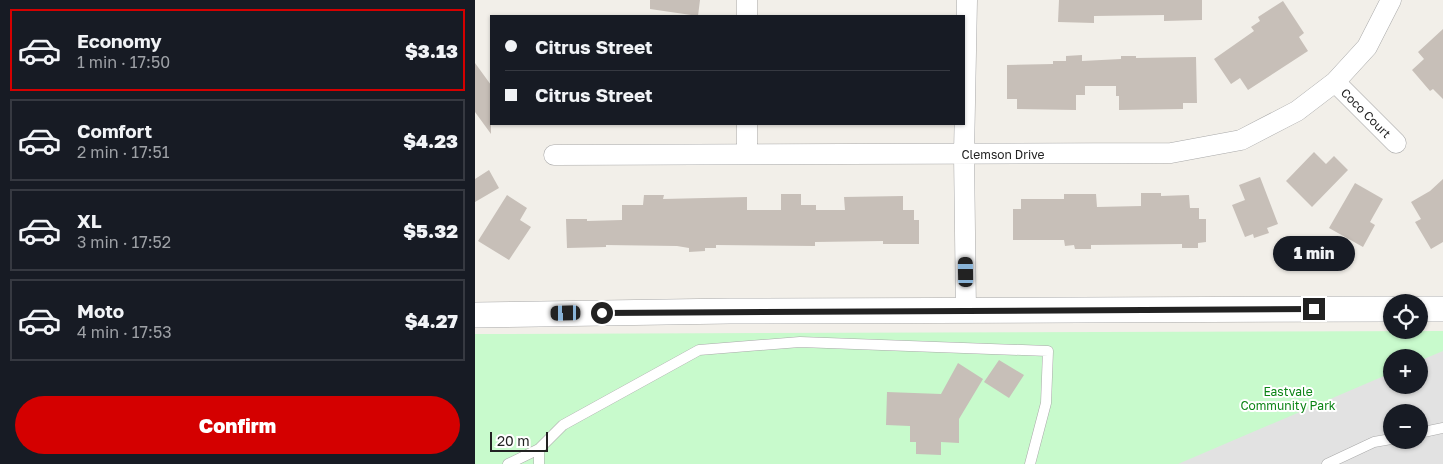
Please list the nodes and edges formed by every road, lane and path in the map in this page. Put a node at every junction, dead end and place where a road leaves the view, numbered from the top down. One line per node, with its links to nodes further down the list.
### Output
1 (747, 0): 4 (street)
2 (967, 0): 6 (street)
3 (1391, 0): 5 (street, Clemson Drive)
4 (747, 15)
5 (1335, 82): 9 (street, Coco Court); 12 (street, Clemson Drive)
6 (965, 103)
7 (747, 125): 11 (street)
8 (965, 125): 12 (street)
9 (1396, 143)
10 (553, 154): 11 (street, Clemson Drive)
11 (747, 154): 12 (street, Clemson Drive)
12 (964, 154): 16 (street)
13 (1383, 309): 16 (street)
14 (1428, 309): 15 (street)
15 (1443, 309)
16 (967, 311): 17 (street)
17 (475, 315)
18 (1443, 428): 19 (lane)
19 (1428, 431)
20 (1383, 440): 25 (lane)
21 (539, 449): 22 (lane); 23 (lane); 24 (lane)
22 (508, 464)
23 (539, 464)
24 (1030, 464)
25 (1327, 464)

